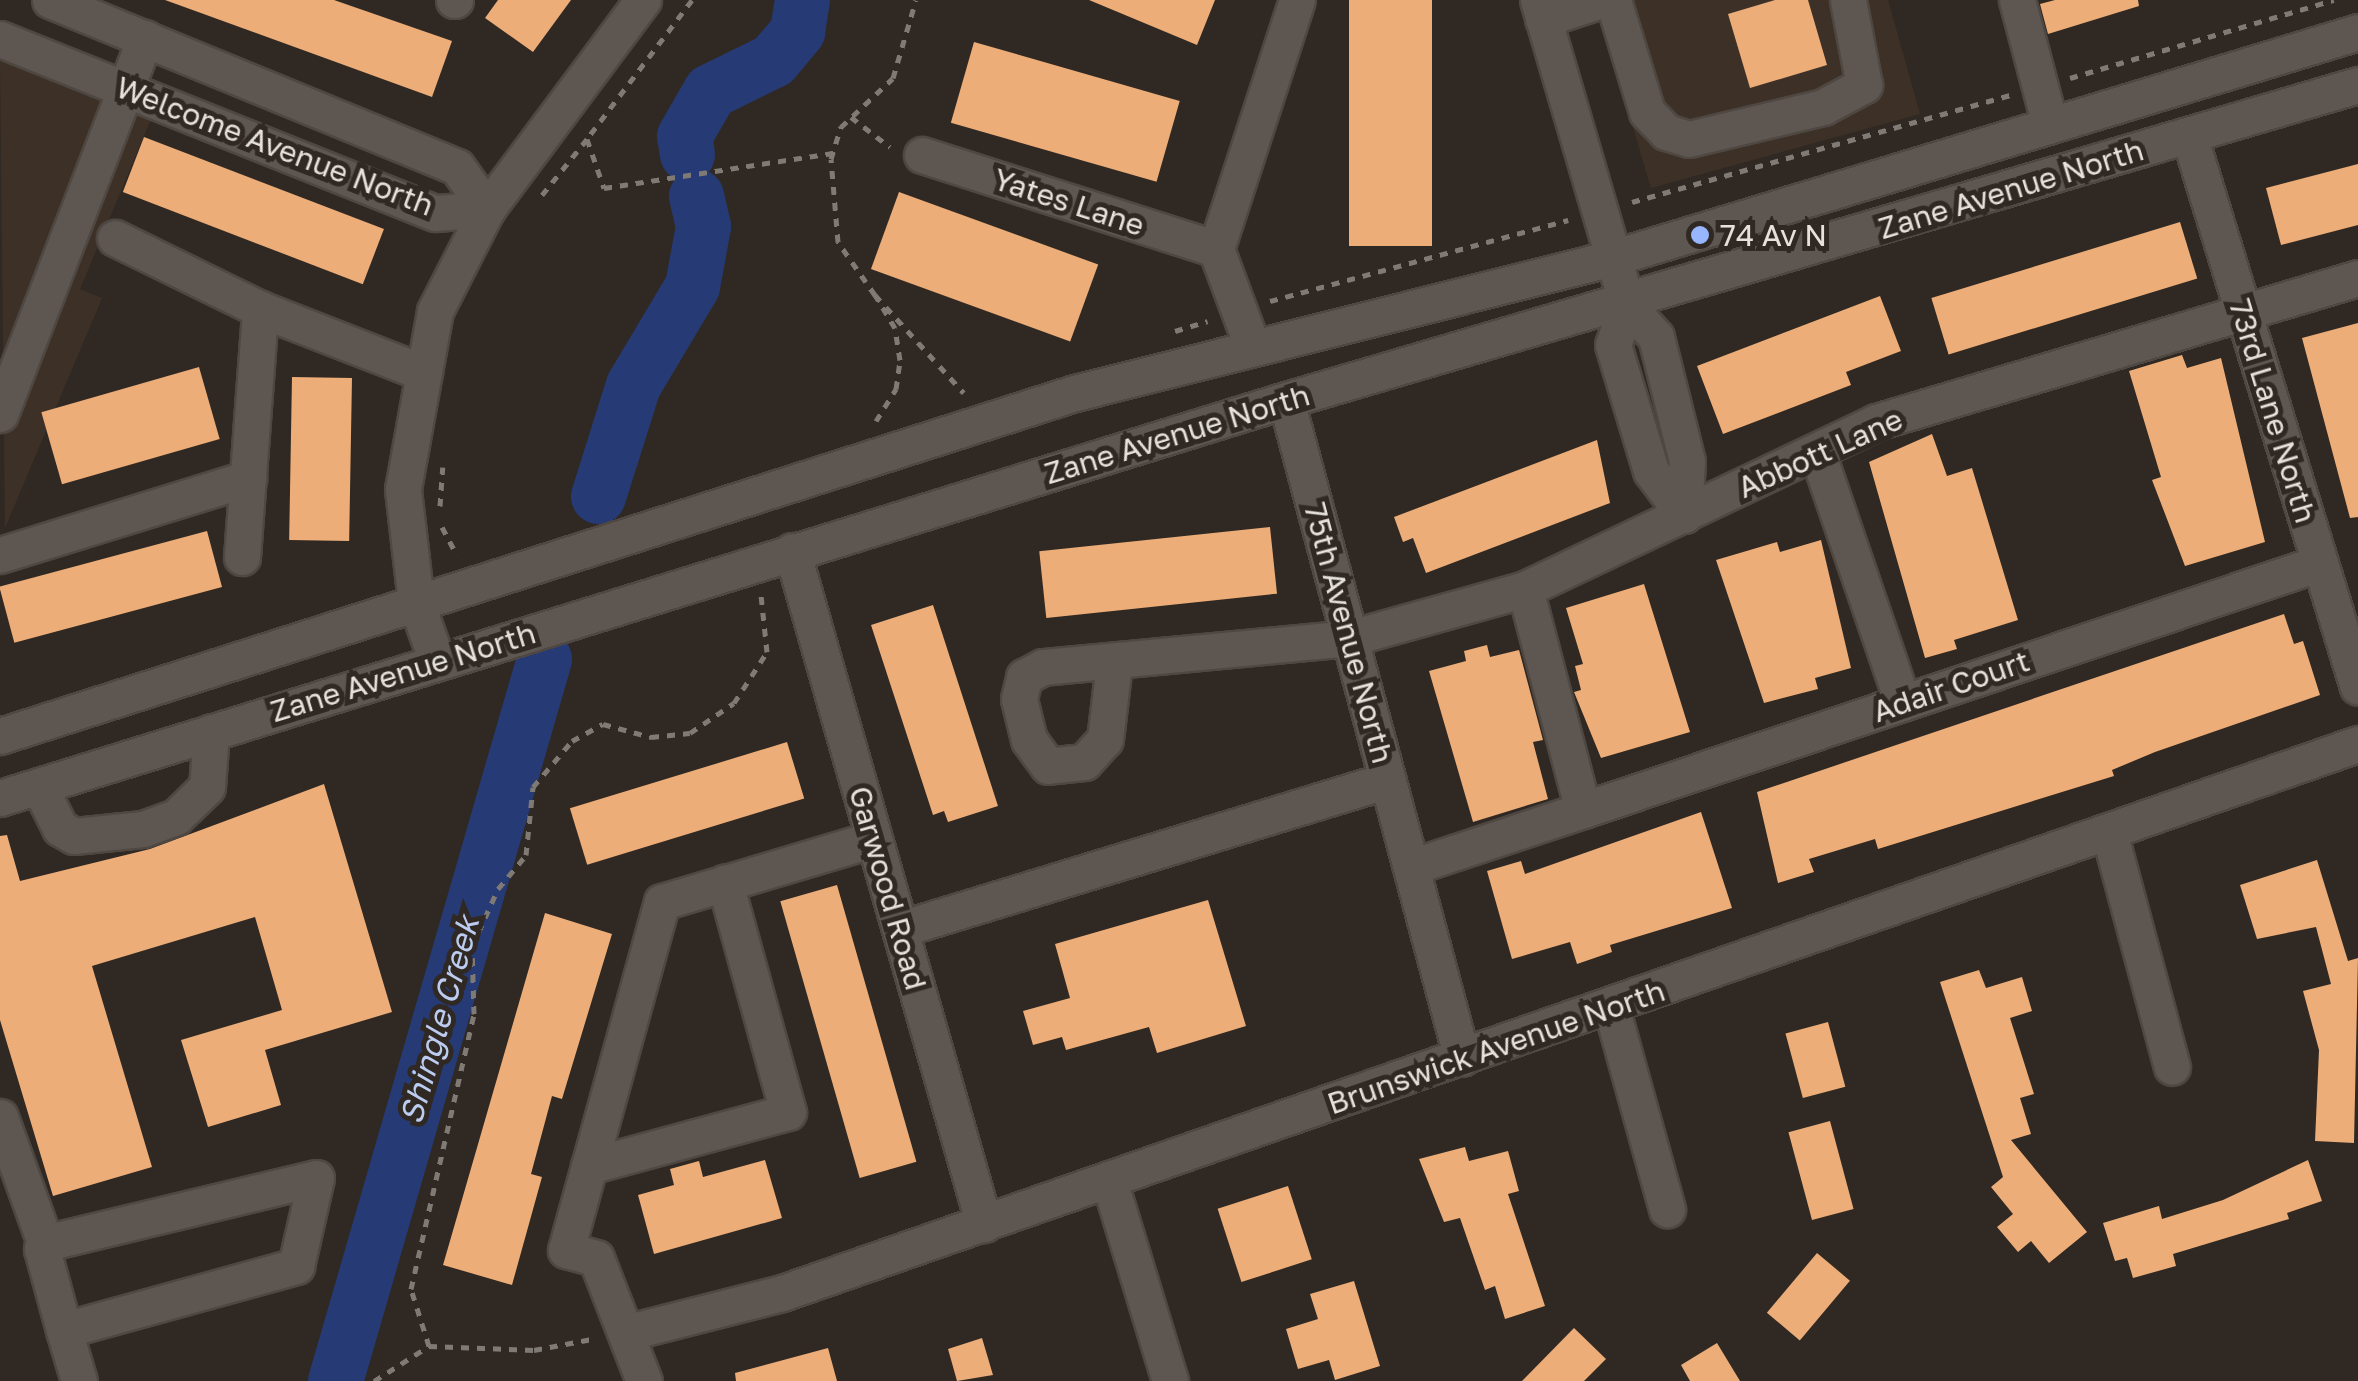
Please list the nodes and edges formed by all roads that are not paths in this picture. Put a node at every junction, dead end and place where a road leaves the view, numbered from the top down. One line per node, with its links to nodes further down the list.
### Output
1 (50, 0): 11 (street, Welcome Avenue North)
2 (643, 0): 17 (street)
3 (1297, 0): 19 (street)
4 (1602, 0): 8 (street)
5 (1613, 0): 6 (street)
6 (1848, 0)
7 (2017, 0): 14 (street)
8 (1540, 10): 20 (street)
9 (2358, 32): 14 (street, Zane Avenue North)
10 (0, 38): 13 (street, Welcome Avenue North)
11 (145, 38): 13 (street); 17 (street, Welcome Avenue North)
12 (2358, 85): 15 (street, Zane Avenue North)
13 (128, 90): 17 (street, Welcome Avenue North); 28 (street)
14 (2050, 125): 20 (street, Zane Avenue North)
15 (2189, 135): 22 (street, Zane Avenue North); 24 (street, 73rd Lane North)
16 (922, 156): 19 (street, Yates Lane)
17 (487, 209): 26 (street)
18 (116, 238): 23 (street)
19 (1216, 249): 25 (street)
20 (1612, 258): 22 (street); 25 (street, Zane Avenue North)
21 (2358, 278): 24 (street, Abbott Lane)
22 (1627, 305): 27 (street, Zane Avenue North); 31 (street)
23 (260, 309): 26 (street); 30 (street)
24 (2243, 312): 29 (street, Abbott Lane); 35 (street, 73rd Lane North)
25 (1246, 327): 37 (street, Zane Avenue North)
26 (424, 373): 37 (street)
27 (1286, 400): 32 (street, Zane Avenue North); 38 (street, 75th Avenue North)
28 (0, 414)
29 (1818, 455): 31 (street, Abbott Lane); 42 (street)
30 (248, 478): 33 (street); 34 (street)
31 (1684, 514): 36 (street, Abbott Lane)
32 (792, 551): 39 (street, Zane Avenue North); 51 (street, Garwood Road)
33 (0, 555)
34 (242, 557)
35 (2320, 562): 41 (street, 73rd Lane North); 42 (street, Adair Court)
36 (1525, 589): 38 (street, Abbott Lane); 49 (street)
37 (416, 602): 39 (street); 44 (street, Zane Avenue North)
38 (1350, 638): 40 (street, Abbott Lane); 46 (street, 75th Avenue North)
39 (436, 662): 43 (street, Zane Avenue North)
40 (1114, 664)
41 (2358, 687)
42 (1902, 703): 49 (street, Adair Court)
43 (211, 732): 47 (street, Zane Avenue North); 47 (street)
44 (0, 736)
45 (2358, 744): 50 (street, Brunswick Avenue North)
46 (1388, 780): 52 (street, 75th Avenue North); 54 (street)
47 (39, 786): 48 (street, Zane Avenue North)
48 (0, 798)
49 (1583, 810): 52 (street)
50 (2108, 832): 55 (street, Brunswick Avenue North); 57 (street)
51 (874, 839): 53 (street); 54 (street, Garwood Road)
52 (1411, 867): 56 (street, 75th Avenue North)
53 (726, 884): 59 (street); 59 (street)
54 (900, 929): 62 (street, Garwood Road)
55 (1611, 1007): 56 (street, Brunswick Avenue North); 61 (street)
56 (1462, 1058): 60 (street, Brunswick Avenue North)
57 (2172, 1067)
58 (0, 1117): 63 (street)
59 (589, 1166): 65 (street)
60 (1109, 1180): 62 (street, Brunswick Avenue North); 68 (street)
61 (1667, 1208)
62 (984, 1224): 65 (street, Brunswick Avenue North)
63 (44, 1243): 64 (street); 64 (street)
64 (64, 1330): 66 (street)
65 (629, 1332): 67 (street)
66 (78, 1381)
67 (644, 1381)
68 (1170, 1381)

